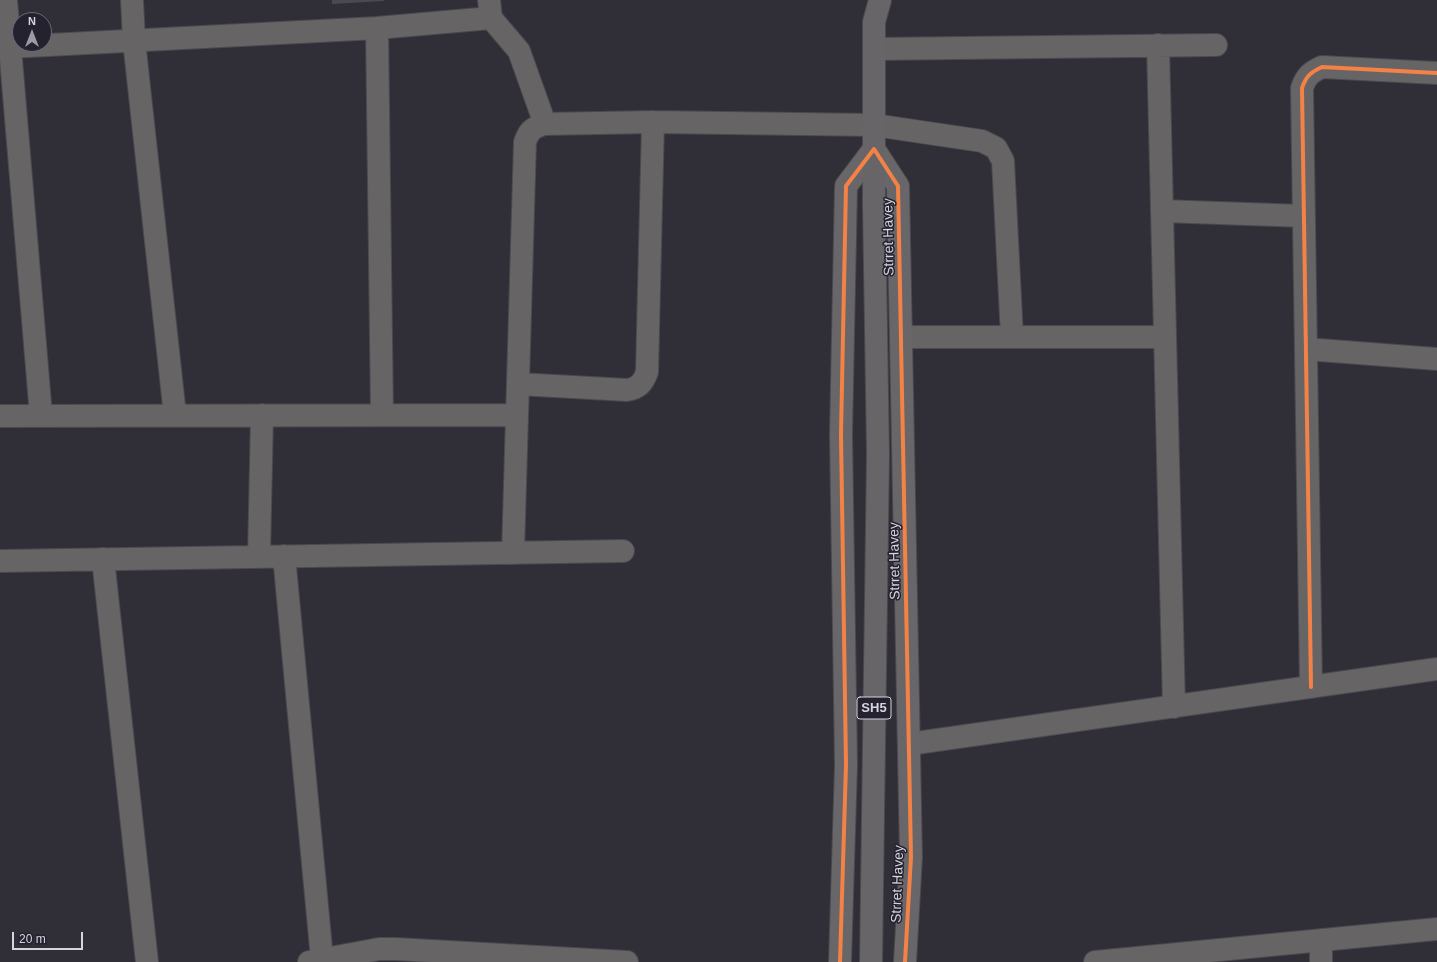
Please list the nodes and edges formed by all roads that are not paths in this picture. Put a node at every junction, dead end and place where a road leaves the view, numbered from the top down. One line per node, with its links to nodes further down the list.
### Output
1 (6, 0): 11 (street)
2 (132, 0): 8 (street)
3 (864, 0): 6 (main road, SH5)
4 (880, 0): 6 (main road, SH5)
5 (490, 9): 7 (street); 16 (street)
6 (874, 22): 12 (main road, SH5)
7 (377, 28): 8 (street); 30 (street)
8 (134, 41): 11 (street); 28 (street)
9 (1158, 45): 10 (street); 12 (street); 19 (street)
10 (1216, 45)
11 (10, 47): 14 (street)
12 (874, 49): 17 (main road, SH5)
13 (1437, 73): 20 (street)
14 (8, 119): 27 (street)
15 (653, 122): 16 (street); 17 (street); 26 (street)
16 (546, 124): 26 (street)
17 (874, 125): 18 (main road, SH5); 22 (street)
18 (874, 149): 21 (street, Strret Havey); 49 (street); 50 (main road, SH5)
19 (1162, 212): 20 (street); 23 (street)
20 (1304, 216): 24 (street)
21 (902, 337): 22 (street); 42 (street, Strret Havey)
22 (1012, 337): 23 (street)
23 (1165, 337): 41 (street)
24 (1306, 349): 25 (street); 40 (street)
25 (1437, 359)
26 (518, 384): 31 (street)
27 (41, 415): 28 (street); 32 (street)
28 (175, 415): 29 (street)
29 (262, 415): 30 (street); 36 (street)
30 (382, 415): 31 (street)
31 (517, 415): 34 (street)
32 (0, 416)
33 (623, 551): 34 (street)
34 (513, 553): 35 (street)
35 (284, 556): 36 (street); 46 (street)
36 (258, 557): 37 (street)
37 (103, 559): 38 (street); 47 (street)
38 (0, 561)
39 (1437, 669): 40 (street)
40 (1311, 687): 41 (street)
41 (1174, 706): 42 (street)
42 (909, 744): 51 (street, Strret Havey)
43 (1437, 929): 44 (street)
44 (1321, 940): 45 (street); 53 (street)
45 (1190, 957): 52 (street)
46 (315, 961): 48 (street)
47 (147, 962)
48 (627, 962)
49 (840, 962)
50 (871, 962)
51 (905, 962)
52 (1095, 962)
53 (1320, 962)

